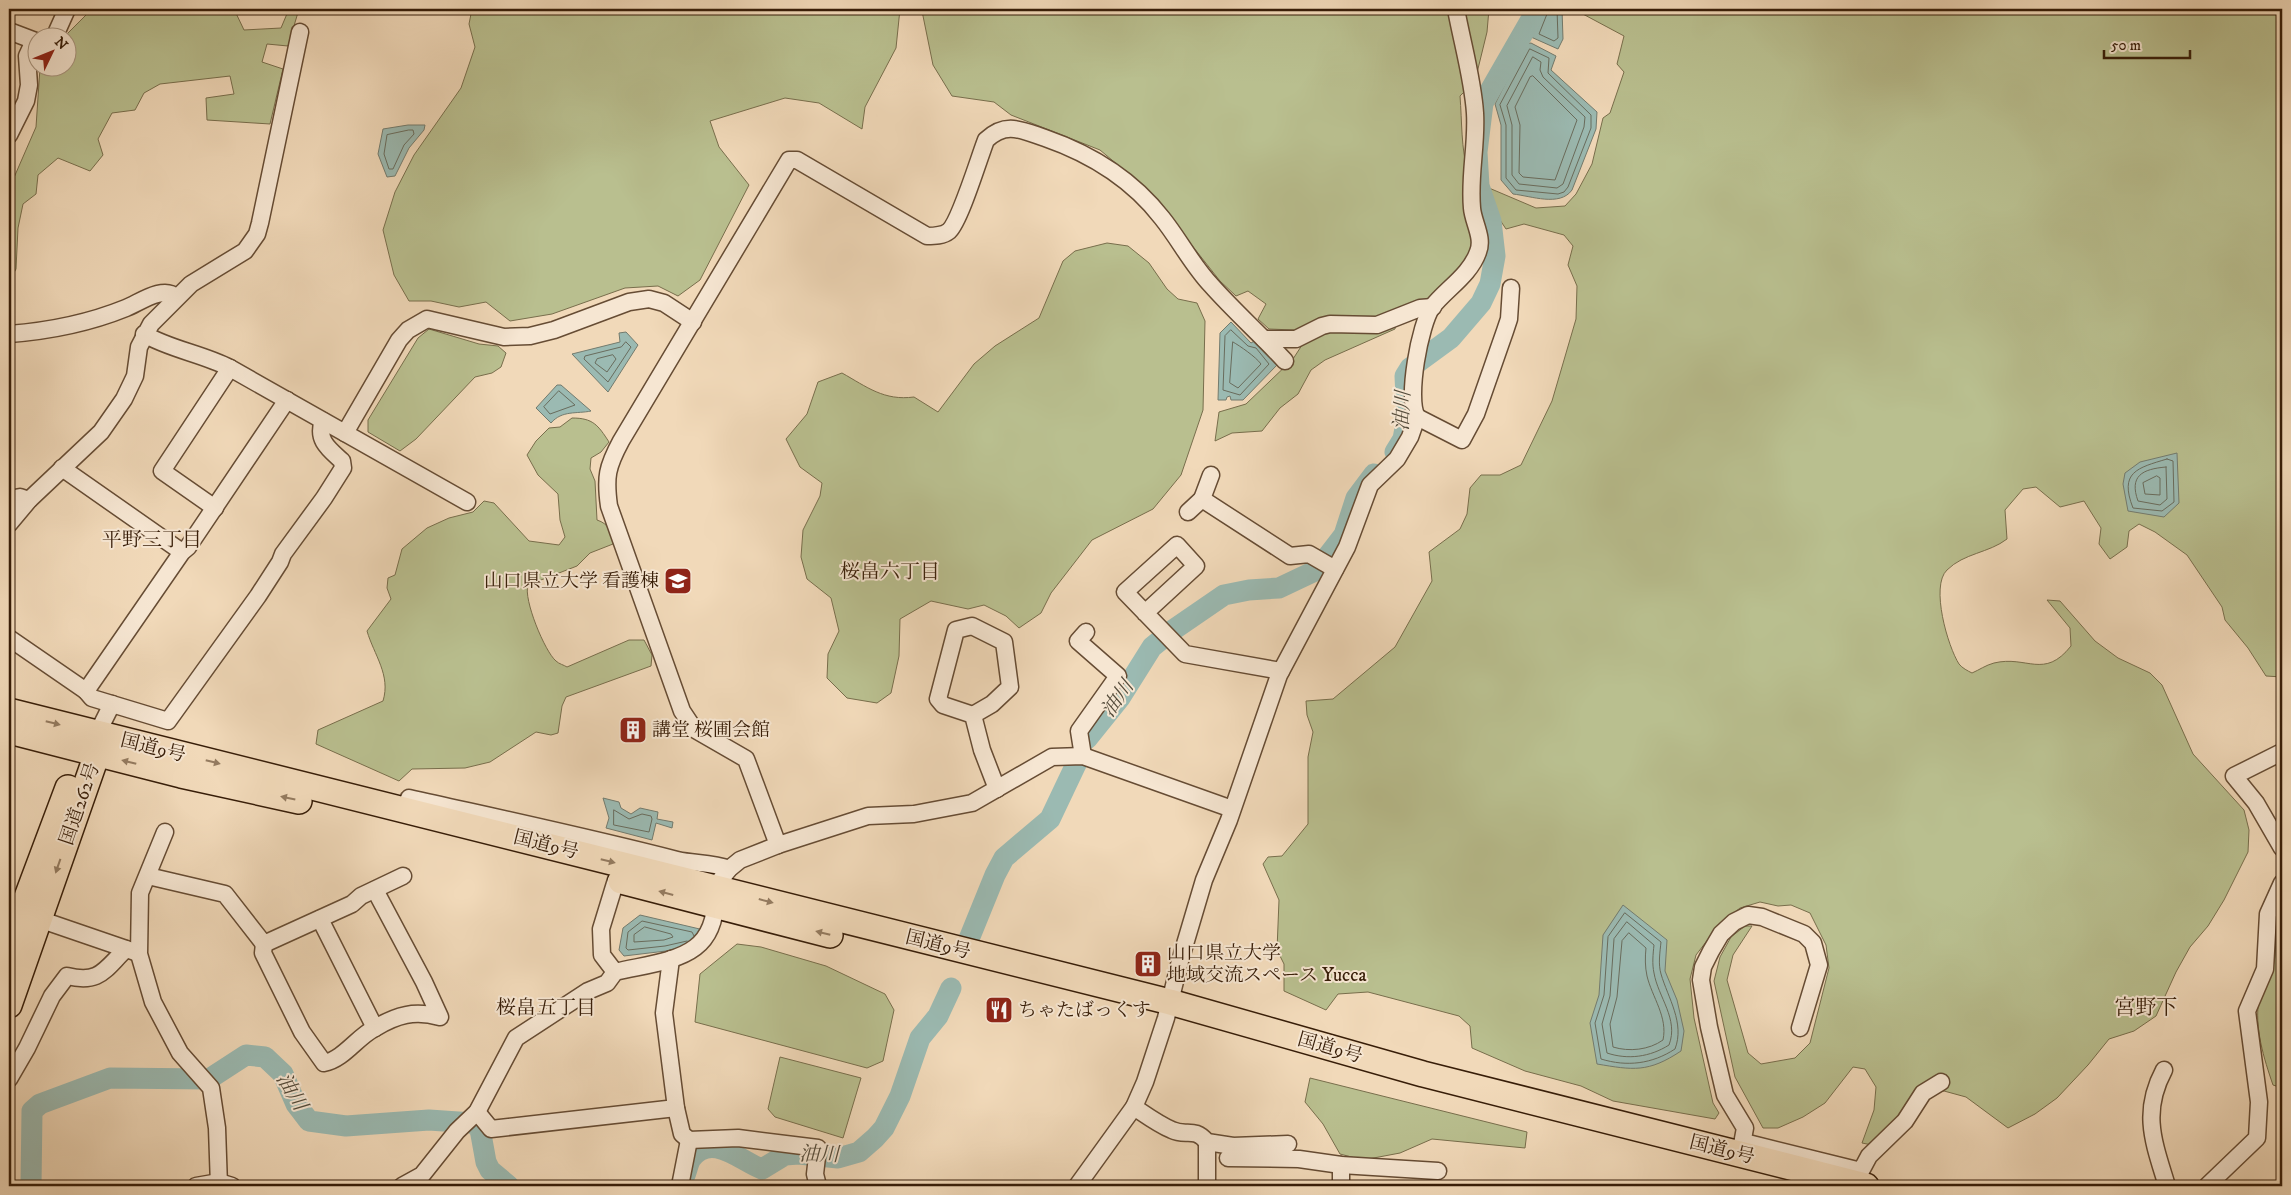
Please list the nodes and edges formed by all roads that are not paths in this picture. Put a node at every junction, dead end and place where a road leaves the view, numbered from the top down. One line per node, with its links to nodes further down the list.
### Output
1 (68, 9): 3 (street)
2 (1456, 9): 11 (street)
3 (59, 28)
4 (9, 31): 6 (street)
5 (300, 32): 10 (street)
6 (28, 38)
7 (28, 56): 8 (street)
8 (9, 134)
9 (1510, 288): 19 (street)
10 (176, 297): 13 (street); 14 (street)
11 (1432, 307): 15 (street); 19 (street)
12 (693, 322): 15 (street); 21 (street); 49 (street)
13 (9, 334)
14 (144, 334): 17 (street); 22 (street)
15 (1264, 338): 16 (street)
16 (1285, 361)
17 (230, 368): 18 (street); 28 (street)
18 (287, 400): 20 (street); 28 (street)
19 (1417, 417): 32 (street)
20 (323, 421): 21 (street); 38 (street)
21 (344, 433): 27 (street)
22 (62, 468): 26 (street); 31 (street)
23 (1211, 475): 25 (street)
24 (9, 499): 26 (street)
25 (1202, 499): 29 (street); 32 (street)
26 (29, 500): 30 (street)
27 (467, 502)
28 (215, 508): 31 (street)
29 (1188, 512)
30 (9, 524)
31 (182, 552): 37 (street)
32 (1335, 569): 36 (street)
33 (1144, 613): 36 (street)
34 (9, 638): 37 (street)
35 (1078, 640): 44 (street)
36 (1281, 671): 47 (street)
37 (86, 691): 38 (street)
38 (112, 704): 42 (street)
39 (9, 712): 42 (highway, 国道9号, one-way to 42)
40 (973, 715): 40 (street); 45 (street)
41 (9, 731): 42 (highway, 国道9号)
42 (93, 746): 53 (highway, 国道9号, one-way to 42); 55 (highway, 国道9号, one-way to 55); 57 (highway, 国道262号)
43 (2282, 752): 50 (street)
44 (1083, 756): 45 (street); 47 (street)
45 (997, 789): 49 (street)
46 (408, 798): 55 (street)
47 (1232, 809): 65 (street)
48 (165, 832): 51 (street)
49 (778, 845): 55 (street)
50 (2282, 848)
51 (148, 876): 59 (street); 61 (street)
52 (403, 876): 56 (street)
53 (616, 880): 55 (highway, 国道9号, one-way to 53); 63 (street)
54 (2282, 883): 94 (street)
55 (720, 888): 62 (street); 65 (highway, 国道9号)
56 (375, 890): 58 (street); 66 (street)
57 (30, 916): 60 (highway, 国道262号); 61 (street); 64 (highway, 国道262号)
58 (320, 919): 59 (street); 66 (street)
59 (264, 944): 66 (street)
60 (9, 945)
61 (132, 951): 69 (street); 82 (street)
62 (671, 959): 63 (street); 72 (street)
63 (615, 972): 73 (street)
64 (9, 1005)
65 (1168, 1010): 71 (street); 77 (highway, 国道9号); 91 (highway, 国道9号)
66 (375, 1028)
67 (1800, 1028): 77 (street)
68 (2164, 1070): 93 (street)
69 (9, 1079)
70 (1941, 1082): 77 (street)
71 (1134, 1107): 75 (street); 88 (street)
72 (676, 1108): 73 (street); 74 (street)
73 (477, 1112): 80 (street)
74 (689, 1140): 86 (street); 87 (street)
75 (1208, 1142): 76 (street); 89 (street)
76 (1288, 1144)
77 (1742, 1148): 92 (highway, 国道9号)
78 (1228, 1158): 79 (street)
79 (1341, 1165): 81 (street); 90 (street)
80 (426, 1170): 84 (street); 85 (street)
81 (1438, 1171)
82 (223, 1185): 83 (street)
83 (196, 1186)
84 (402, 1186)
85 (429, 1186)
86 (680, 1186)
87 (818, 1186)
88 (1077, 1186)
89 (1207, 1186)
90 (1341, 1186)
91 (1802, 1186)
92 (1866, 1186)
93 (2167, 1186)
94 (2207, 1186)

